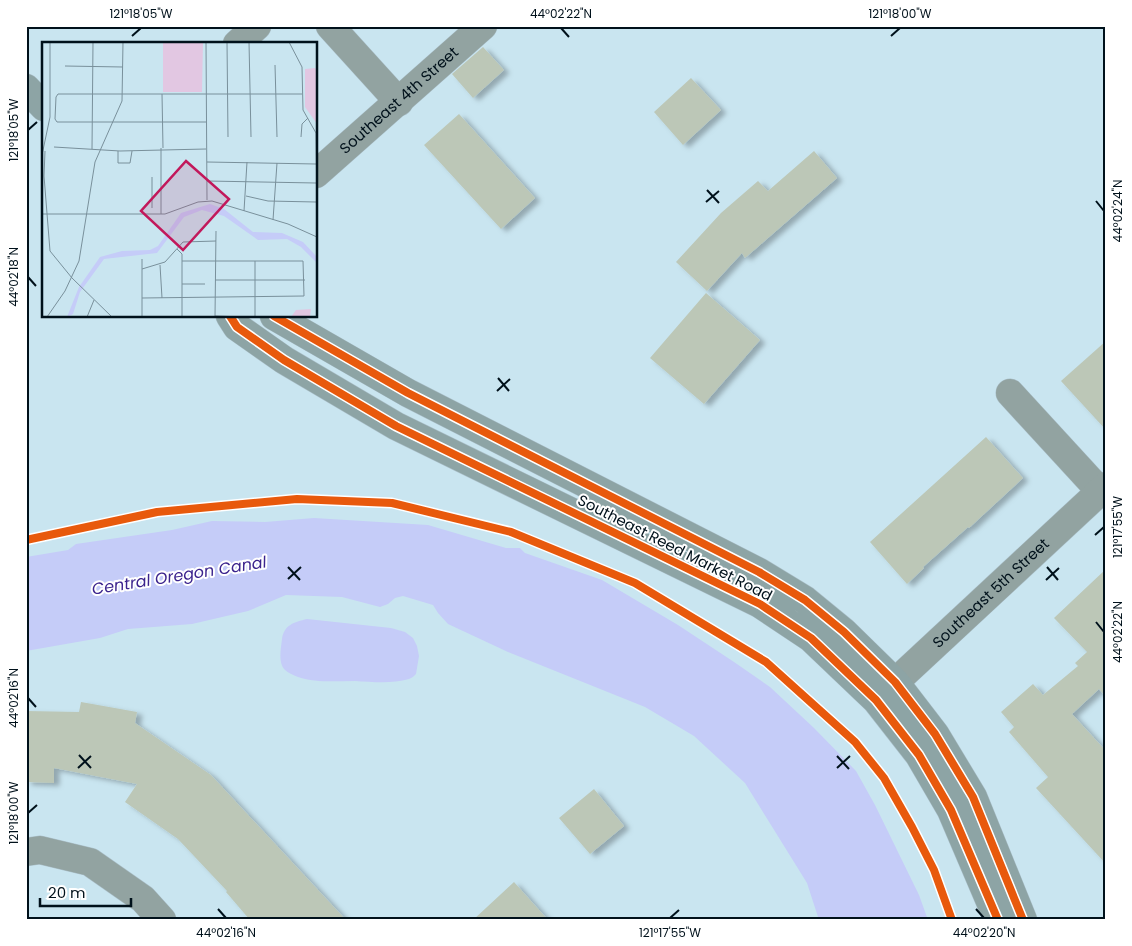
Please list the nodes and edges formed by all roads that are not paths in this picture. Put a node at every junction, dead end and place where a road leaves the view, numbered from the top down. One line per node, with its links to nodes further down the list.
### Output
1 (257, 26): 4 (street)
2 (330, 26): 6 (street)
3 (483, 26): 6 (street, Southeast 4th Street)
4 (239, 42)
5 (26, 88): 7 (main road)
6 (399, 102): 8 (street, Southeast 4th Street)
7 (42, 105)
8 (318, 172)
9 (231, 318): 13 (main road, Southeast Reed Market Road)
10 (277, 318): 13 (main road, Southeast Reed Market Road)
11 (1010, 393): 12 (street)
12 (1103, 489): 13 (street, Southeast 5th Street)
13 (885, 691): 16 (main road, Southeast Reed Market Road); 17 (main road, Southeast Reed Market Road)
14 (26, 852): 15 (street)
15 (162, 920)
16 (998, 920)
17 (1023, 920)

